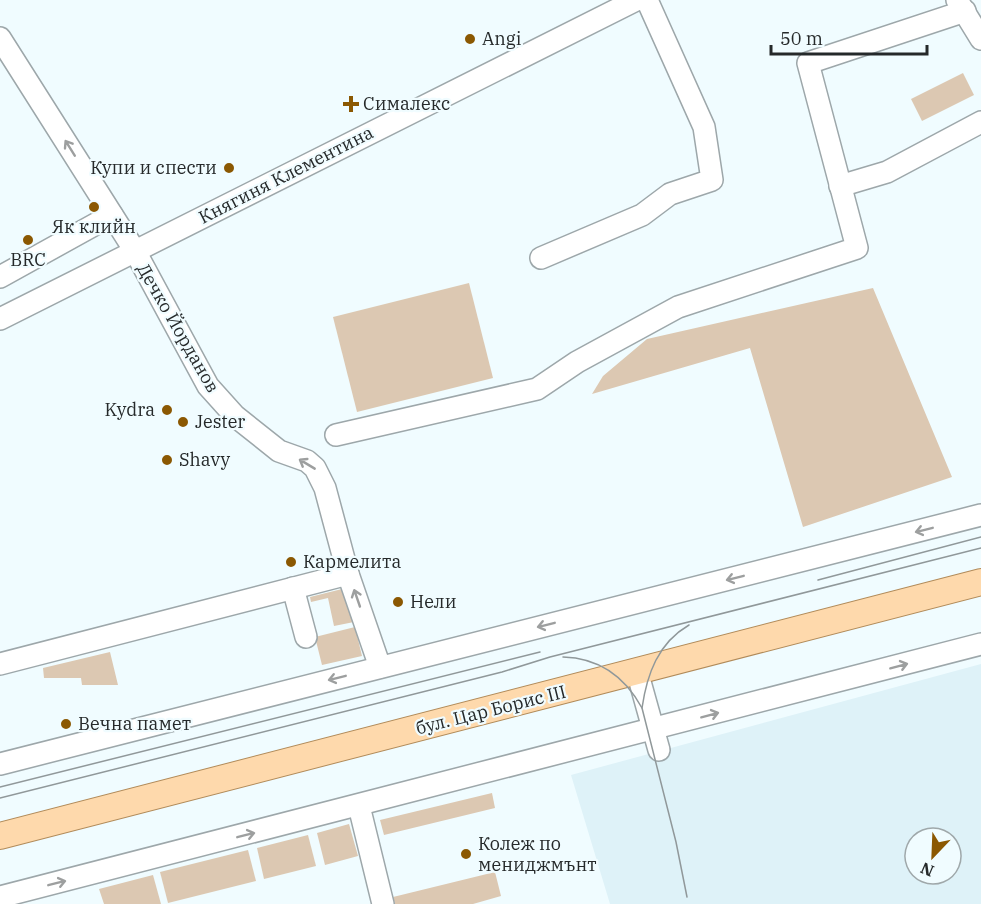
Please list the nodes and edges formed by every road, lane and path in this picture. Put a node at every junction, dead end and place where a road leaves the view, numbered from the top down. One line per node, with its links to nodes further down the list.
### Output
1 (636, 0): 9 (street, Княгиня Клементина)
2 (647, 0): 10 (street)
3 (961, 6): 5 (street); 7 (street)
4 (0, 38): 8 (street, Дечко Йорданов, one-way to 4)
5 (981, 39)
6 (981, 122): 7 (street)
7 (840, 186): 13 (street)
8 (112, 216): 9 (street, Дечко Йорданов); 11 (street)
9 (135, 251): 12 (street, Княгиня Клементина); 15 (street, Дечко Йорданов, one-way to 9)
10 (541, 258)
11 (0, 277)
12 (0, 319)
13 (336, 435)
14 (981, 515): 21 (street, one-way to 21)
15 (348, 574): 17 (street); 21 (street, Дечко Йорданов, one-way to 15)
16 (981, 582): 22 (main road, бул. Цар Борис III)
17 (293, 588): 18 (street); 20 (street)
18 (306, 637)
19 (981, 644): 23 (street, one-way to 19)
20 (0, 664)
21 (380, 667): 24 (street, one-way to 24)
22 (637, 671): 23 (street); 26 (main road, бул. Цар Борис III)
23 (656, 740): 25 (street)
24 (0, 764)
25 (359, 806): 27 (street, one-way to 25); 28 (street)
26 (0, 836)
27 (0, 897)
28 (383, 904)

